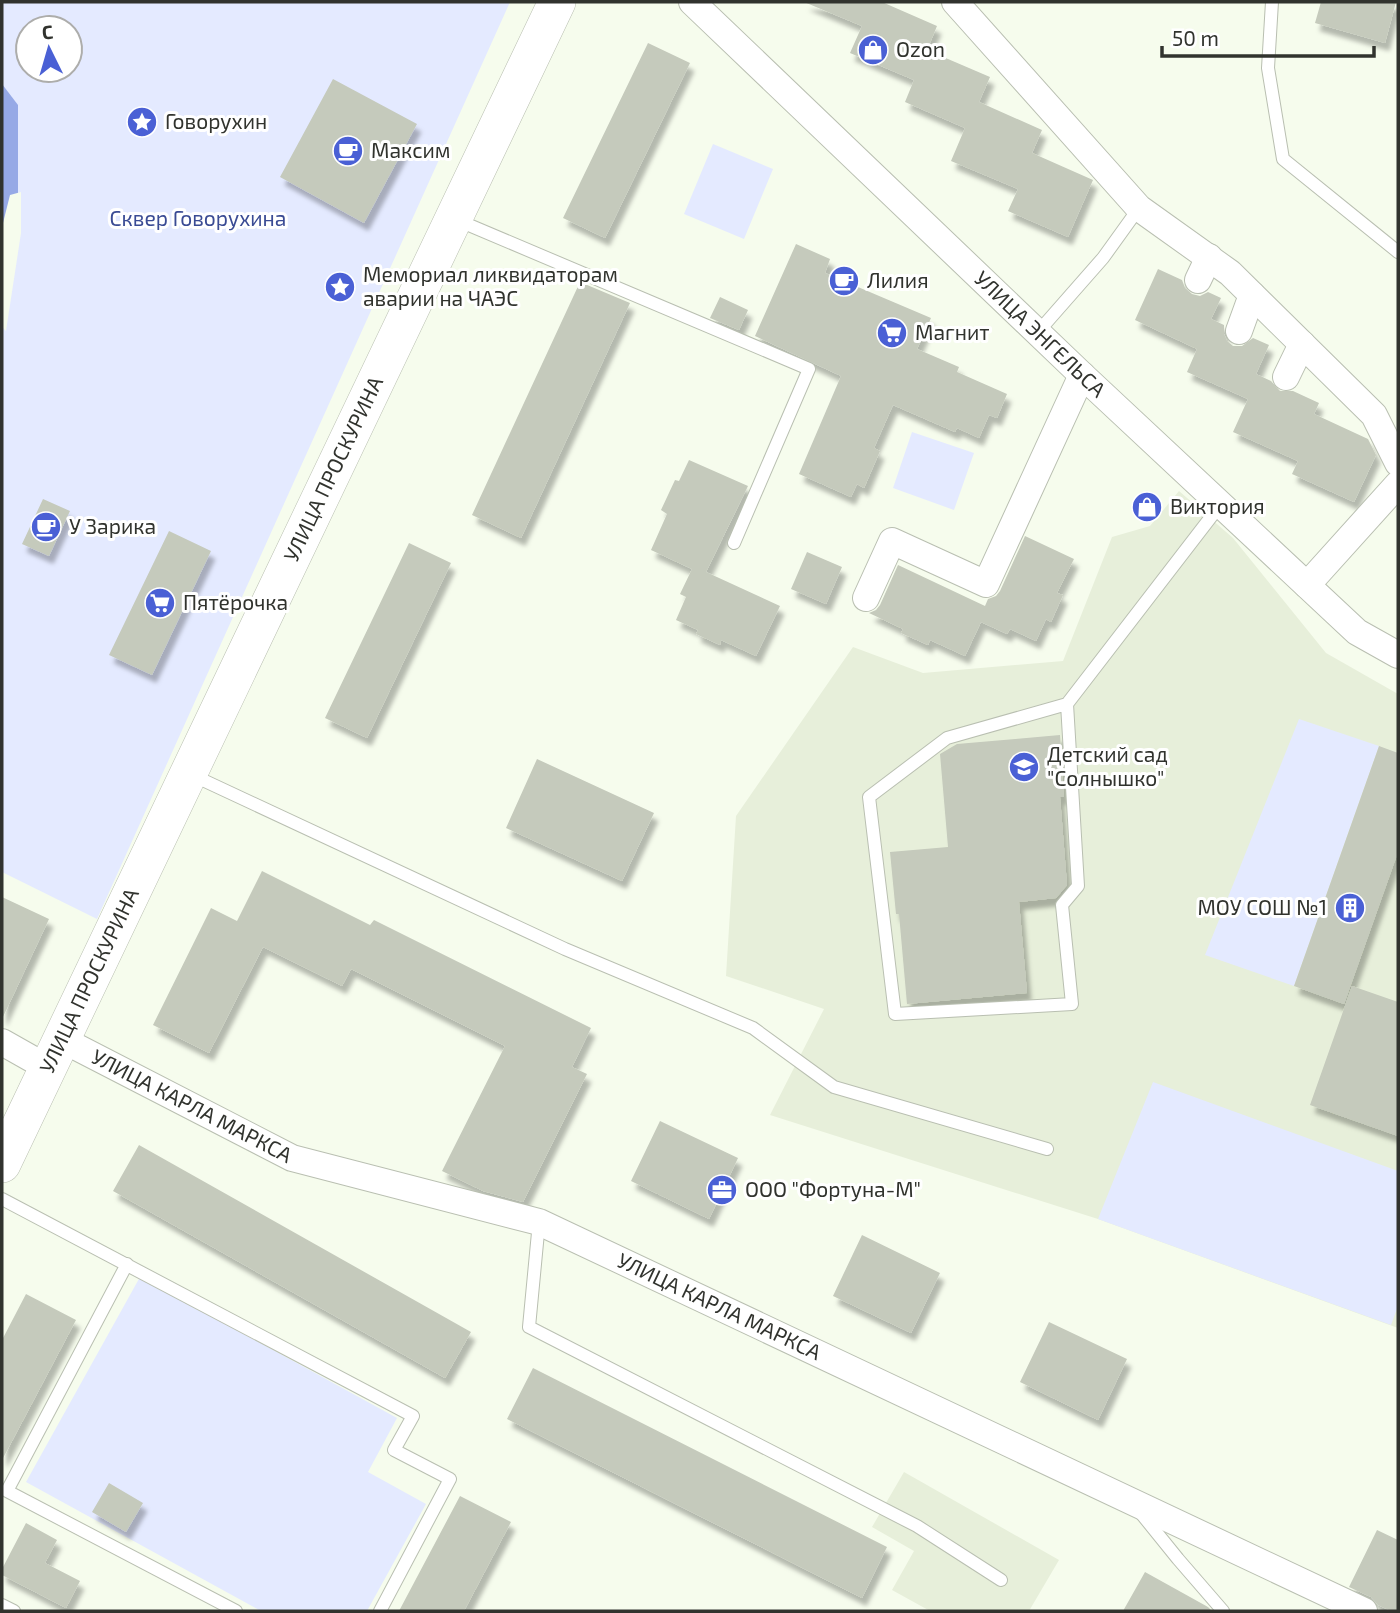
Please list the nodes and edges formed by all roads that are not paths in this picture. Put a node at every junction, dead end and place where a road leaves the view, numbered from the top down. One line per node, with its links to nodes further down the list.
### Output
1 (557, 2): 6 (street, УЛИЦА ПРОСКУРИНА)
2 (955, 2): 5 (street)
3 (1272, 2): 7 (lane)
4 (698, 4): 10 (street, УЛИЦА ЭНГЕЛЬСА)
5 (1139, 208): 8 (street); 10 (lane)
6 (454, 218): 17 (lane); 22 (street, УЛИЦА ПРОСКУРИНА)
7 (1398, 252)
8 (1252, 295): 9 (street); 11 (street)
9 (1239, 331)
10 (1038, 332): 12 (street, УЛИЦА ЭНГЕЛЬСА)
11 (1302, 344): 13 (street); 14 (street)
12 (1082, 375): 16 (street, УЛИЦА ЭНГЕЛЬСА); 19 (street)
13 (1286, 377)
14 (1398, 463)
15 (1398, 484): 18 (street)
16 (1222, 504): 18 (street, УЛИЦА ЭНГЕЛЬСА); 21 (lane)
17 (734, 543)
18 (1307, 585): 20 (street, УЛИЦА ЭНГЕЛЬСА)
19 (866, 598)
20 (1398, 655)
21 (1067, 704): 21 (lane)
22 (188, 774): 24 (street, УЛИЦА ПРОСКУРИНА); 25 (lane)
23 (2, 1042): 24 (street, УЛИЦА КАРЛА МАРКСА)
24 (55, 1053): 26 (street, УЛИЦА ПРОСКУРИНА); 28 (street, УЛИЦА КАРЛА МАРКСА)
25 (1047, 1149)
26 (2, 1164)
27 (2, 1199): 29 (lane)
28 (539, 1222): 31 (street, УЛИЦА КАРЛА МАРКСА); 32 (lane)
29 (127, 1264): 30 (lane); 36 (lane)
30 (5, 1496): 35 (lane)
31 (1133, 1502): 37 (lane); 38 (street, УЛИЦА КАРЛА МАРКСА)
32 (1000, 1580)
33 (2, 1605): 34 (lane)
34 (14, 1611)
35 (236, 1611)
36 (380, 1611)
37 (1223, 1611)
38 (1364, 1611)

